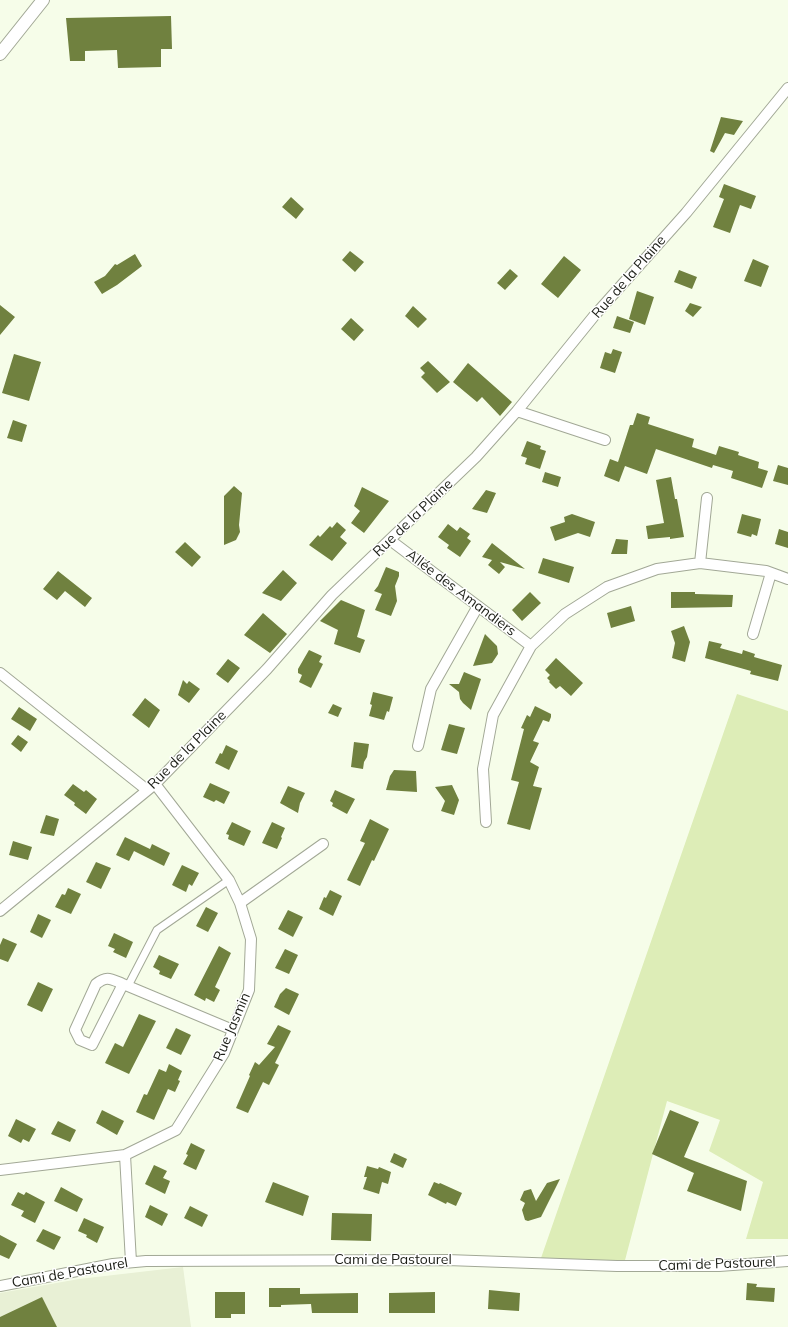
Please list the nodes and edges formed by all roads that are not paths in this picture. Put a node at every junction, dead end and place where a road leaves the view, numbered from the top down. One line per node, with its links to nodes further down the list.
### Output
1 (43, 0): 2 (street)
2 (0, 54)
3 (788, 88): 4 (street, Rue de la Plaine)
4 (517, 411): 5 (street); 7 (street, Rue de la Plaine)
5 (605, 440)
6 (707, 498): 8 (street)
7 (390, 540): 11 (street, Allée des Amandiers); 16 (street, Rue de la Plaine)
8 (700, 563): 9 (street); 13 (street)
9 (771, 573): 10 (street); 12 (street)
10 (788, 580)
11 (478, 606): 13 (street, Allée des Amandiers); 15 (street)
12 (753, 634)
13 (531, 646): 17 (street)
14 (0, 673): 16 (street, Rue Jasmin)
15 (418, 746)
16 (151, 787): 19 (street, Rue Jasmin); 21 (street, Rue de la Plaine)
17 (486, 822)
18 (323, 844): 20 (street)
19 (229, 880): 20 (street, Rue Jasmin); 22 (street)
20 (240, 903): 23 (street, Rue Jasmin)
21 (0, 911)
22 (125, 985): 22 (street); 23 (street)
23 (233, 1030): 24 (street, Rue Jasmin)
24 (125, 1155): 25 (street, Rue Jasmin); 27 (street)
25 (0, 1170)
26 (788, 1261): 27 (street, Cami de Pastourel)
27 (131, 1262): 28 (street, Cami de Pastourel)
28 (0, 1286)

